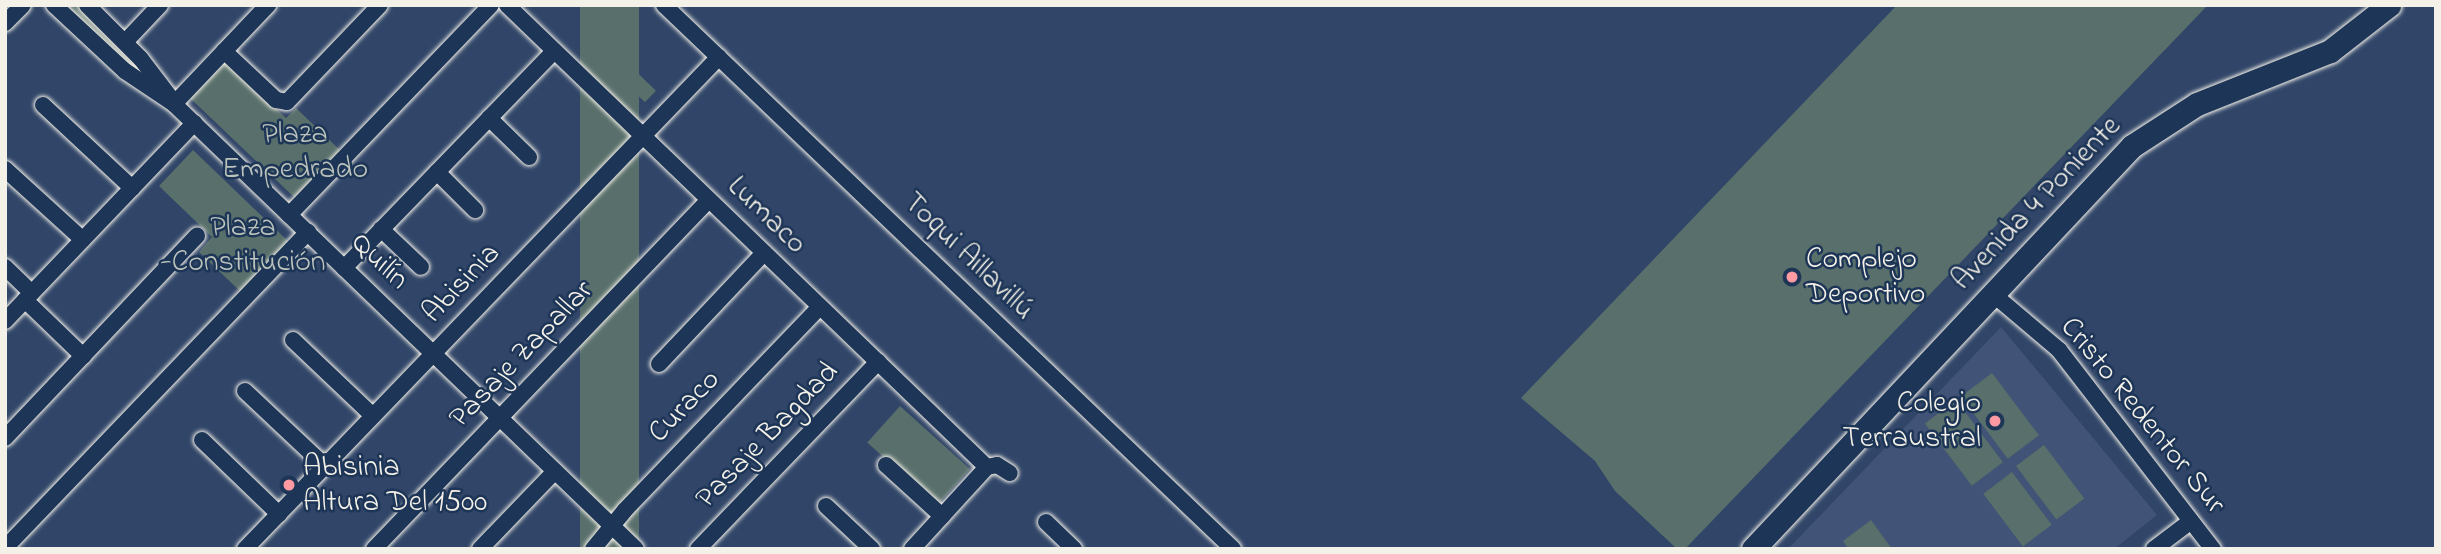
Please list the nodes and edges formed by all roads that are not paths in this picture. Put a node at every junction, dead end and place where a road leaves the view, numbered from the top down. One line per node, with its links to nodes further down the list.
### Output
1 (23, 5): 11 (street)
2 (54, 5): 16 (street, Quilín)
3 (87, 5): 12 (street, Quilín)
4 (160, 5): 12 (street)
5 (268, 5): 13 (street)
6 (380, 5): 13 (street)
7 (491, 5): 27 (street)
8 (507, 5): 14 (street, Lumaco)
9 (664, 5): 15 (street, Toqui Aillavillú)
10 (2389, 5): 36 (street, Avenida 4 Poniente)
11 (5, 23)
12 (125, 42): 16 (street, Quilín)
13 (224, 51): 16 (street)
14 (554, 51): 18 (street); 20 (street, Lumaco)
15 (719, 57): 20 (street, Abisinia); 62 (street, Toqui Aillavillú)
16 (174, 104): 19 (street, Quilín)
17 (43, 105): 24 (street)
18 (489, 118): 21 (street); 23 (street)
19 (194, 124): 24 (street); 27 (street, Quilín)
20 (643, 136): 25 (street, Lumaco); 41 (street, Abisinia)
21 (529, 156)
22 (5, 169): 31 (street)
23 (437, 172): 26 (street); 28 (street)
24 (132, 188): 31 (street)
25 (709, 200): 32 (street, Lumaco); 47 (street, Pasaje Zapallar)
26 (475, 210)
27 (289, 215): 29 (street, Quilín)
28 (381, 229): 34 (street); 35 (street)
29 (308, 232): 35 (street, Quilín); 61 (street)
30 (197, 236): 42 (street)
31 (83, 240): 37 (street)
32 (764, 253): 38 (street, Lumaco); 44 (street)
33 (5, 267): 37 (street)
34 (421, 267)
35 (344, 268): 41 (street, Quilín)
36 (1993, 293): 58 (street, Cristo Redentor Sur); 72 (street, Avenida 4 Poniente)
37 (29, 296): 39 (street); 42 (street)
38 (820, 307): 43 (street, Lumaco); 60 (street, Curaco)
39 (5, 321)
40 (293, 340): 46 (street)
41 (434, 354): 46 (street, Abisinia); 47 (street, Quilín)
42 (83, 356): 48 (street)
43 (878, 362): 52 (street, Lumaco); 68 (street, Pasaje Bagdad)
44 (659, 364)
45 (245, 391): 51 (street)
46 (373, 416): 51 (street, Abisinia)
47 (500, 418): 53 (street, Quilín); 64 (street, Pasaje Zapallar)
48 (5, 438)
49 (202, 440): 56 (street)
50 (886, 465): 57 (street)
51 (325, 466): 56 (street, Abisinia)
52 (987, 467): 54 (street); 57 (street)
53 (555, 471): 60 (street, Quilín); 65 (street)
54 (1010, 473)
55 (827, 506): 69 (street)
56 (279, 514): 63 (street, Abisinia)
57 (942, 516): 70 (street)
58 (2191, 521): 73 (street); 74 (street, Cristo Redentor Sur)
59 (1046, 522): 71 (street)
60 (614, 527): 66 (street, Curaco); 67 (street, Quilín)
61 (5, 548)
62 (1229, 548)
63 (245, 549)
64 (374, 549)
65 (480, 549)
66 (593, 549)
67 (636, 549)
68 (698, 549)
69 (872, 549)
70 (912, 549)
71 (1074, 549)
72 (1754, 549)
73 (2154, 549)
74 (2213, 549)

